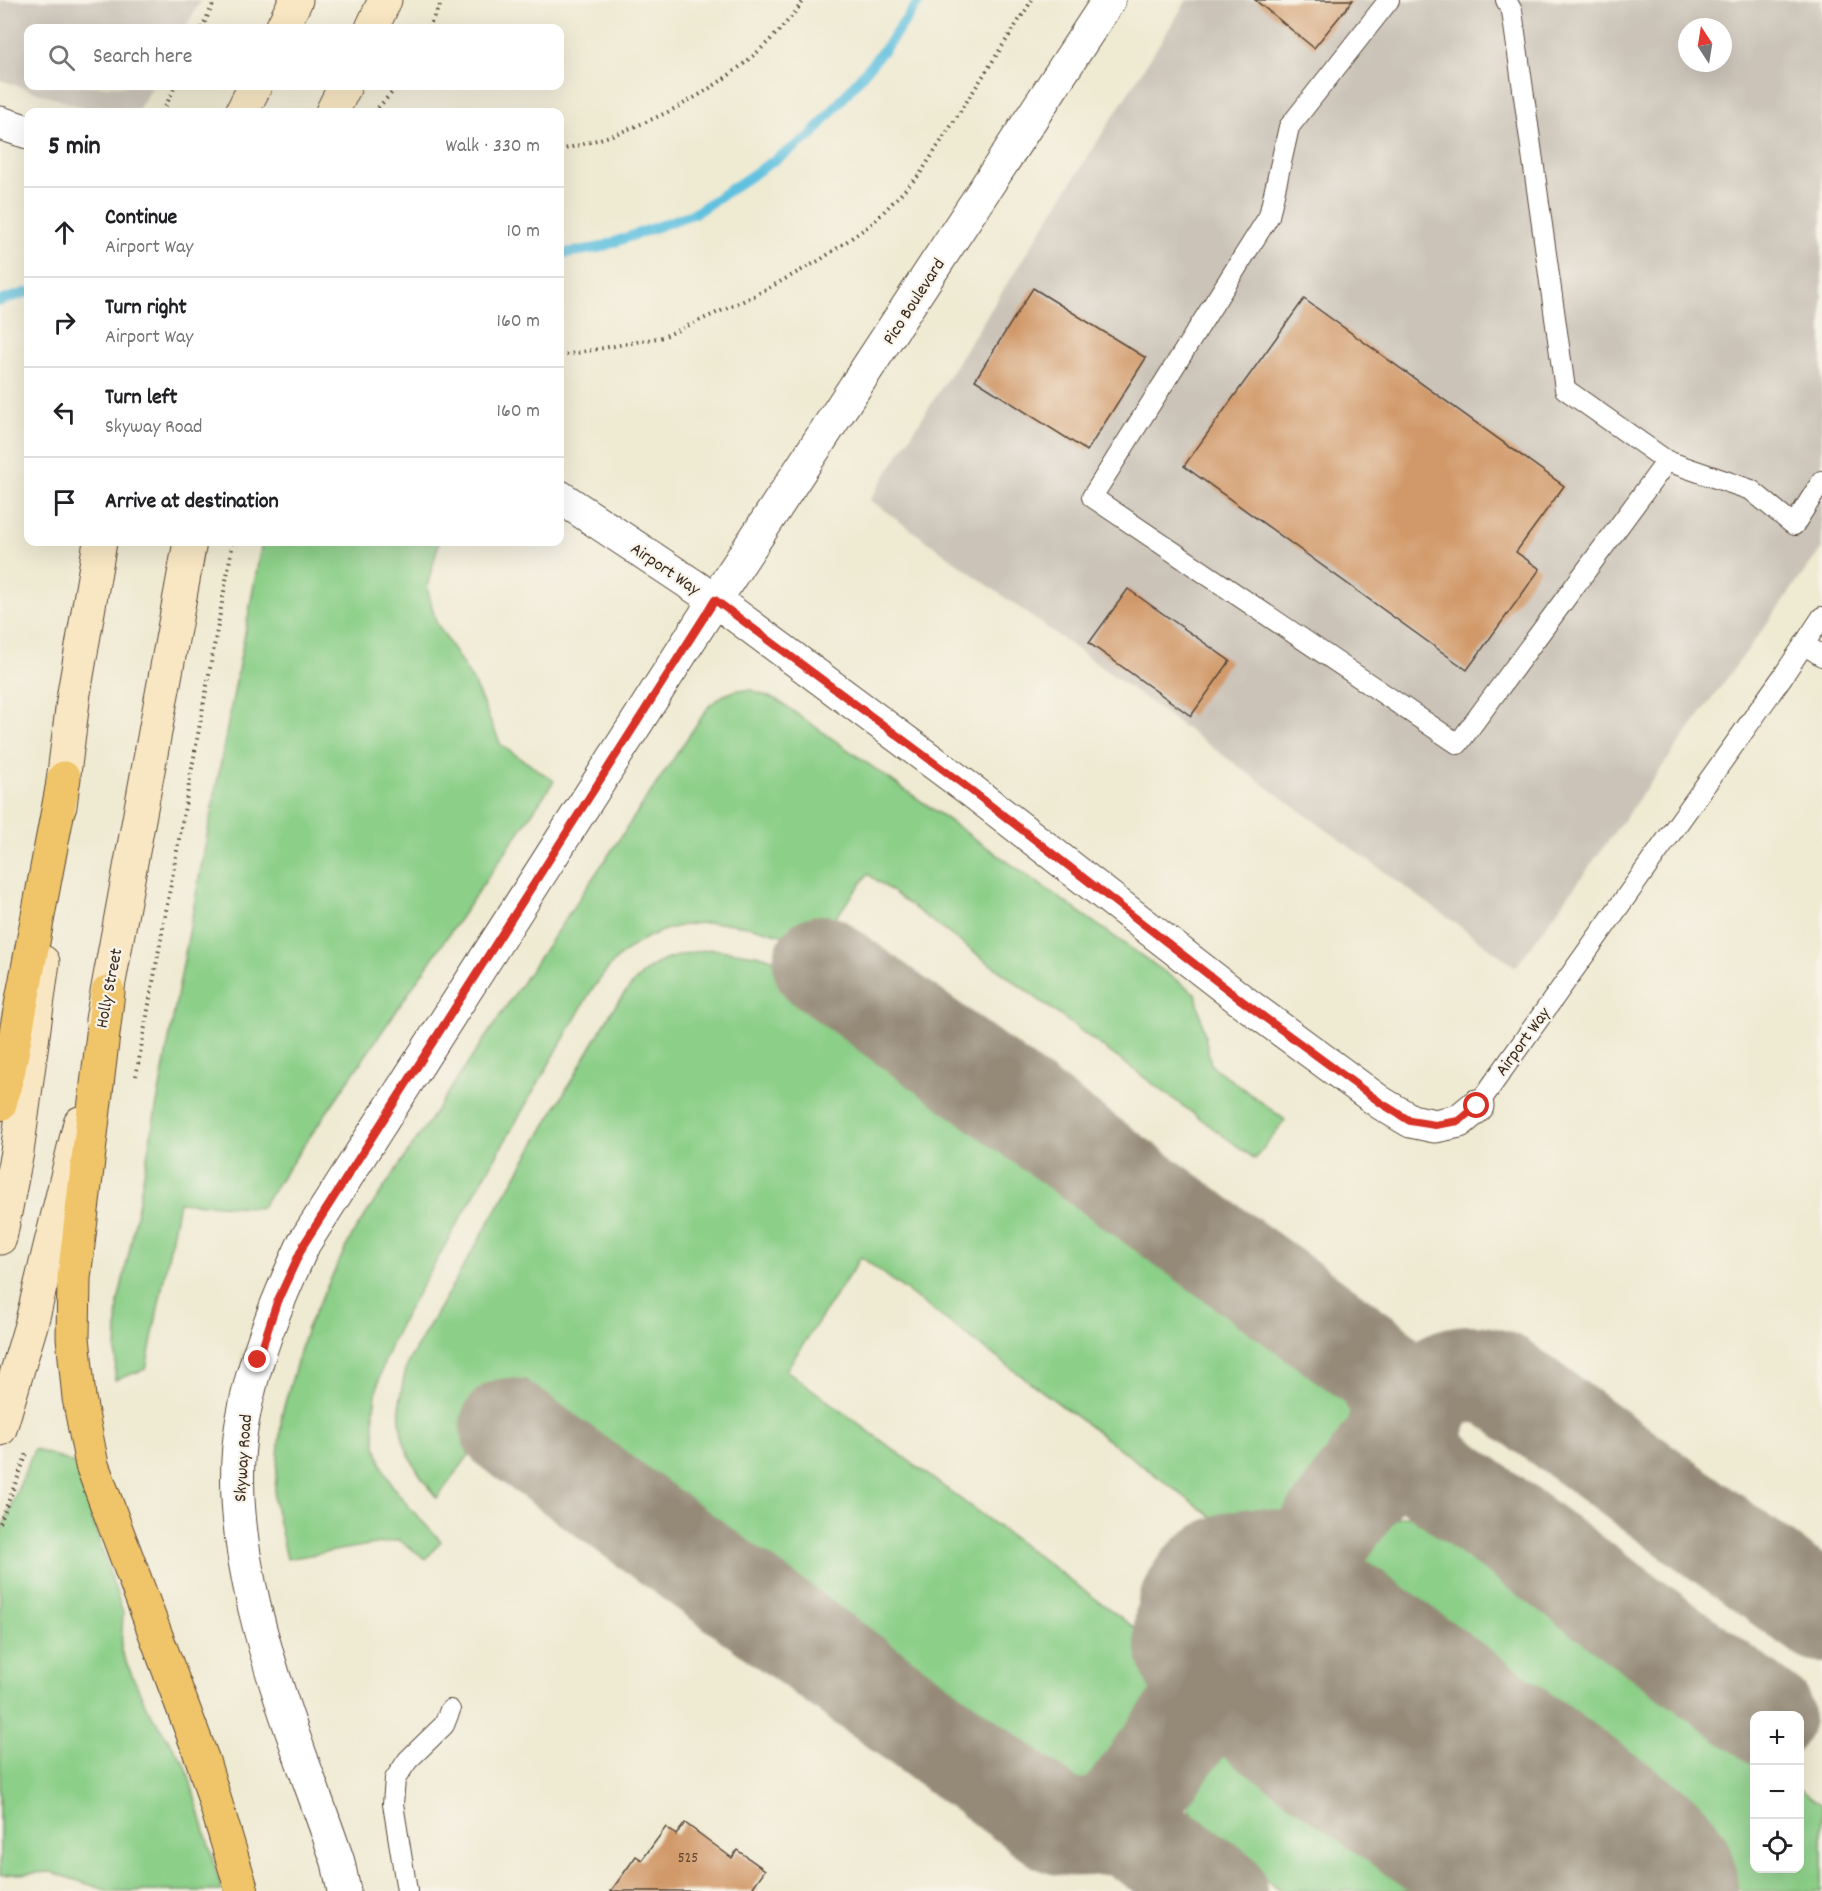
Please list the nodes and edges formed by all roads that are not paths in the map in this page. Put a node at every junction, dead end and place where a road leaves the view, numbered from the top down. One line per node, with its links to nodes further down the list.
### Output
1 (296, 0): 6 (main road)
2 (385, 0): 7 (main road)
3 (1109, 0): 19 (street, Pico Boulevard)
4 (1389, 0): 14 (lane)
5 (1506, 0): 14 (lane)
6 (284, 24)
7 (374, 24)
8 (253, 90): 10 (main road)
9 (343, 90): 11 (main road)
10 (244, 108)
11 (334, 108)
12 (0, 123): 13 (street)
13 (24, 131)
14 (1667, 461): 15 (lane)
15 (1822, 482)
16 (564, 500): 19 (street, Airport Way)
17 (99, 546): 23 (main road)
18 (189, 546): 24 (main road, Holly Street)
19 (715, 600): 26 (street, Airport Way); 31 (street, Skyway Road)
20 (1822, 616): 21 (lane, Airport Way)
21 (1805, 645): 22 (lane); 26 (lane, Airport Way)
22 (1822, 656)
23 (64, 777): 25 (highway); 27 (main road)
24 (108, 992): 28 (main road, Holly Street); 30 (highway)
25 (0, 1104)
26 (1477, 1106)
27 (0, 1238)
28 (0, 1429)
29 (450, 1710): 32 (lane)
30 (242, 1891)
31 (344, 1891)
32 (407, 1891)

